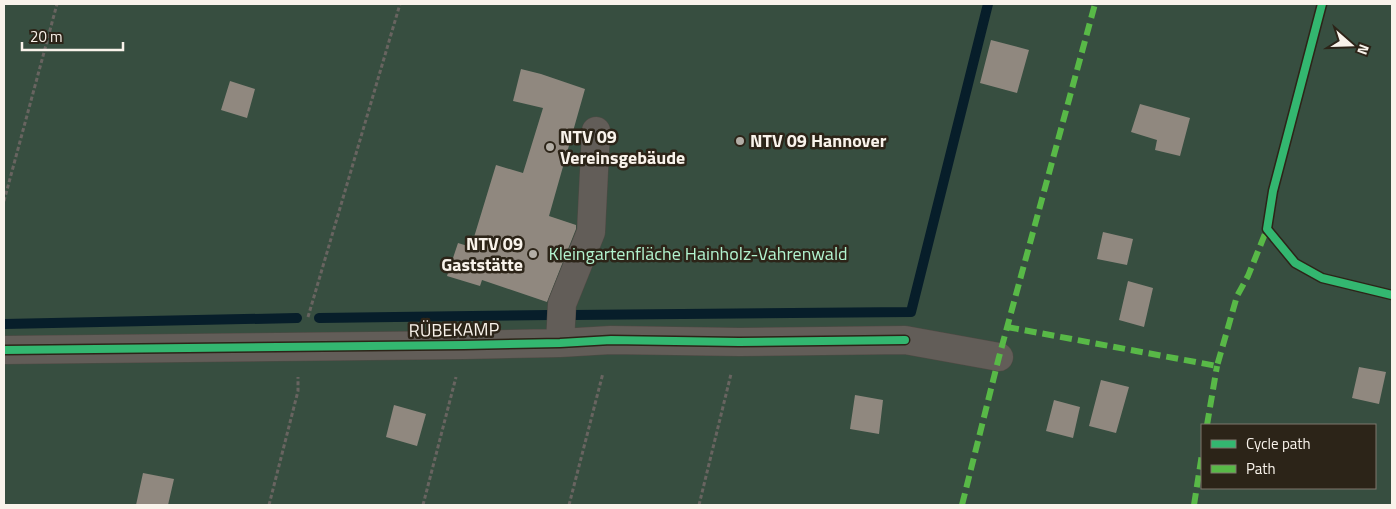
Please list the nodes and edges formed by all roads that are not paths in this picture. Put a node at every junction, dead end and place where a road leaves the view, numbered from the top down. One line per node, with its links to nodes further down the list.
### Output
1 (596, 131): 2 (street)
2 (560, 343): 3 (street, RÜBEKAMP); 4 (street, RÜBEKAMP)
3 (4, 350)
4 (999, 357)

